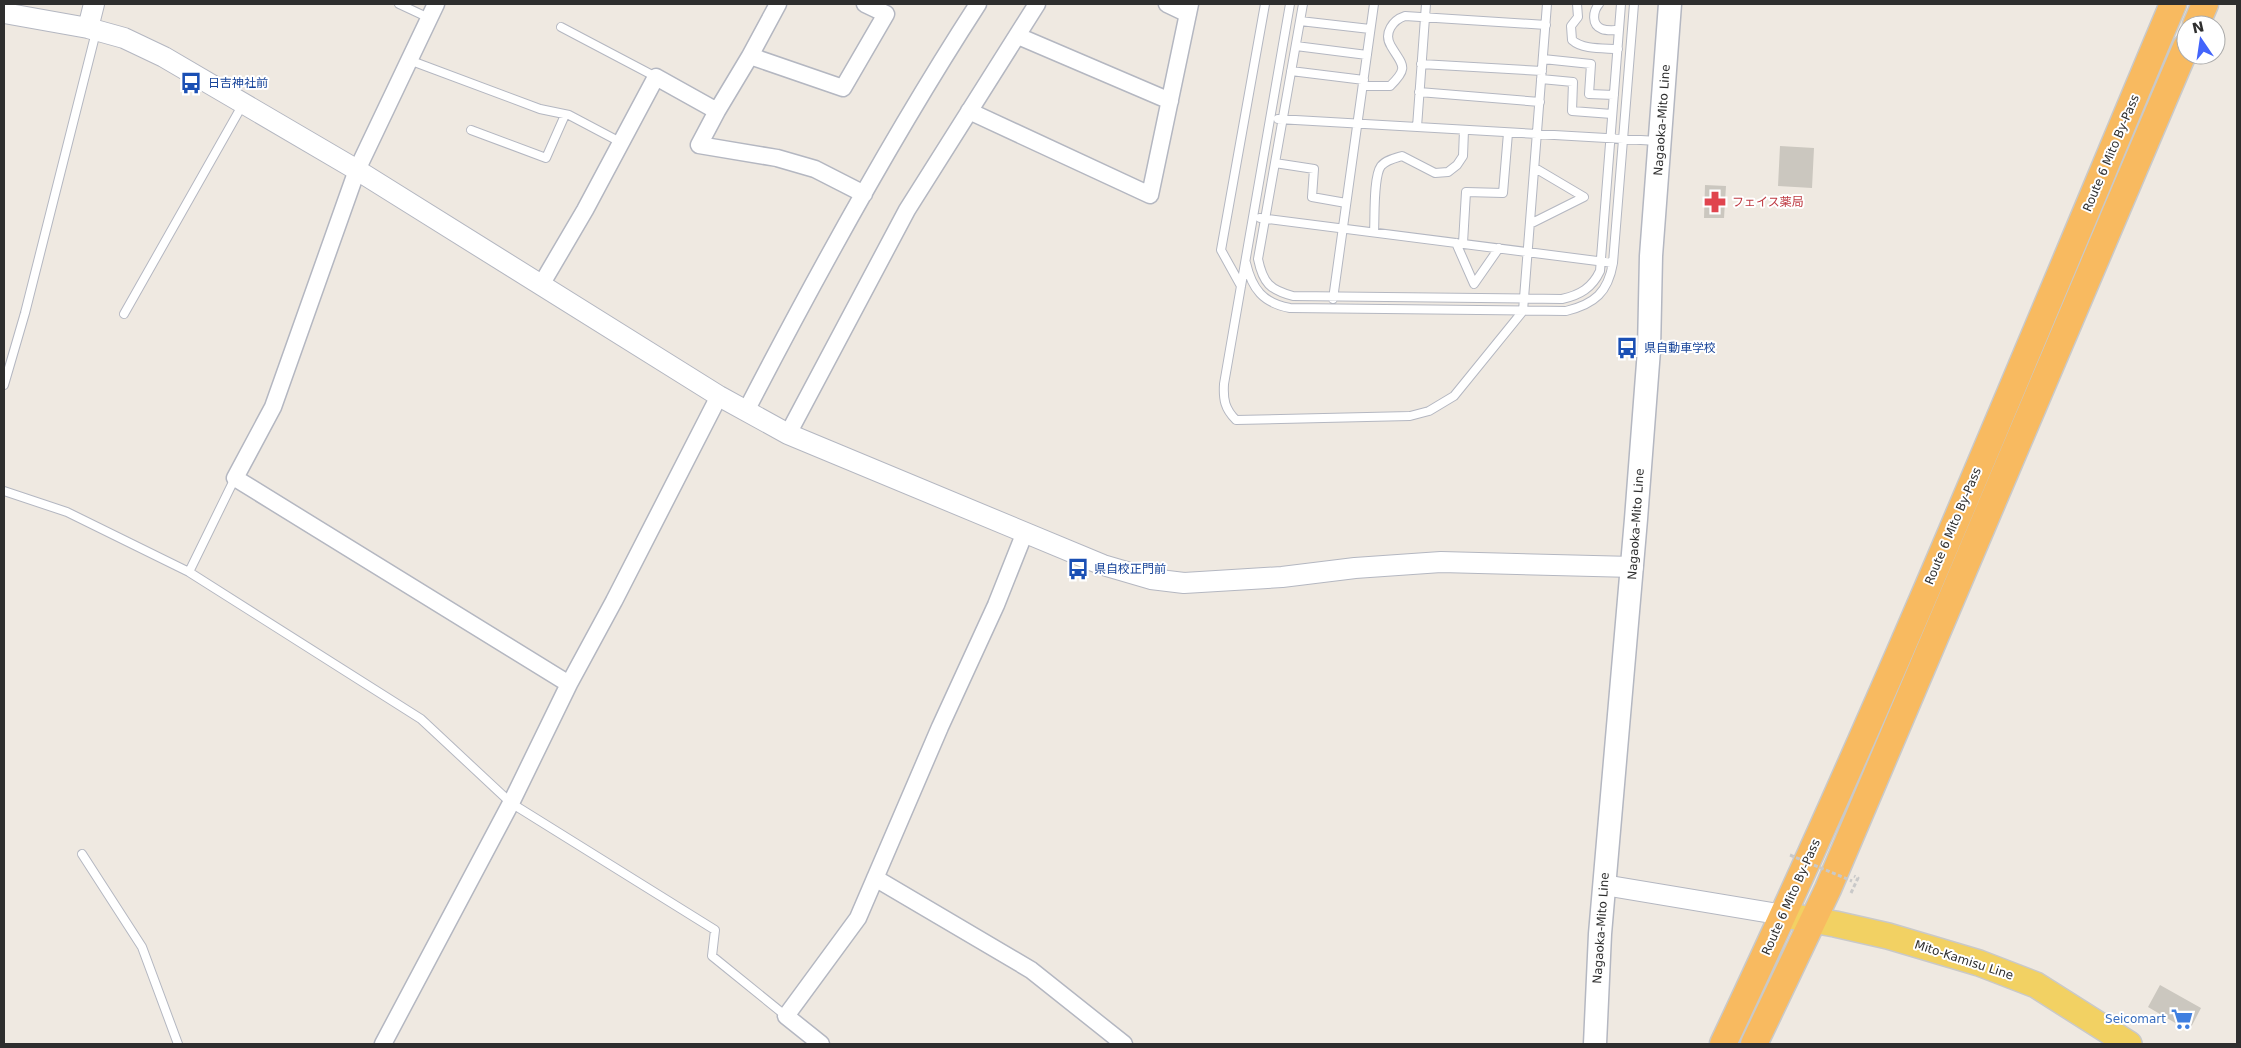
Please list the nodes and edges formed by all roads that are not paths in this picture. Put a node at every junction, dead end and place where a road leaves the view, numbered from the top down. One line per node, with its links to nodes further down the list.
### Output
1 (94, 4): 27 (street)
2 (399, 4): 21 (lane)
3 (778, 4): 34 (street)
4 (865, 4): 34 (street)
5 (978, 4): 67 (street)
6 (1037, 4): 30 (street)
7 (1167, 4): 20 (street)
8 (1265, 4): 81 (lane)
9 (1290, 4): 52 (lane)
10 (1303, 4): 24 (lane)
11 (1374, 4): 28 (lane)
12 (1426, 4): 23 (lane)
13 (1547, 4): 25 (lane)
14 (1577, 4): 32 (lane)
15 (1599, 4): 29 (lane)
16 (1621, 4): 29 (lane)
17 (1634, 4): 61 (lane)
18 (1670, 4): 62 (main road, Nagaoka-Mito Line)
19 (2173, 4): 101 (highway, Route 6 Mito By-Pass)
20 (1189, 9): 45 (street)
21 (432, 11): 36 (street)
22 (4, 13): 27 (street)
23 (1425, 16): 25 (lane); 37 (lane); 42 (lane)
24 (1300, 21): 28 (lane); 31 (lane)
25 (1546, 25): 35 (lane)
26 (561, 26): 41 (lane)
27 (92, 29): 46 (street); 87 (lane)
28 (1370, 29): 33 (lane)
29 (1619, 30): 32 (lane)
30 (1018, 36): 45 (street); 49 (street)
31 (1296, 46): 33 (lane); 39 (lane)
32 (1618, 49): 44 (lane)
33 (1367, 55): 42 (lane)
34 (750, 56): 48 (street)
35 (1543, 59): 40 (lane); 44 (lane)
36 (409, 60): 51 (lane); 66 (street)
37 (1421, 64): 40 (lane); 43 (lane)
38 (2178, 65): 102 (highway, Route 6 Mito By-Pass)
39 (1291, 71): 42 (lane); 53 (lane)
40 (1542, 75): 47 (lane); 50 (lane)
41 (656, 77): 48 (street); 63 (street)
42 (1363, 83): 54 (lane)
43 (1419, 92): 47 (lane); 55 (lane)
44 (1614, 95): 50 (lane)
45 (1170, 101): 49 (street)
46 (244, 102): 66 (street); 86 (lane)
47 (1540, 102): 59 (lane)
48 (717, 111): 67 (street)
49 (969, 111): 90 (street)
50 (1612, 114): 60 (lane)
51 (565, 115): 56 (lane); 63 (lane)
52 (1271, 119): 53 (lane); 69 (lane)
53 (1283, 119): 54 (lane); 64 (lane)
54 (1358, 124): 55 (lane); 68 (lane)
55 (1417, 127): 57 (lane)
56 (471, 130)
57 (1464, 130): 58 (lane); 73 (lane)
58 (1508, 133): 59 (lane); 74 (lane)
59 (1537, 134): 60 (lane); 65 (lane)
60 (1610, 139): 61 (lane); 78 (lane)
61 (1624, 139): 62 (lane); 79 (lane)
62 (1660, 141): 94 (main road, Nagaoka-Mito Line)
63 (622, 142): 80 (street)
64 (1275, 163): 68 (lane); 70 (lane)
65 (1534, 168): 71 (lane); 71 (lane)
66 (357, 170): 80 (street); 91 (street)
67 (864, 194): 89 (street)
68 (1346, 204): 72 (lane)
69 (1253, 217): 70 (lane); 77 (lane)
70 (1265, 219): 72 (lane); 82 (lane)
71 (1530, 224): 76 (lane)
72 (1343, 228): 73 (lane); 82 (lane)
73 (1374, 232): 74 (lane)
74 (1460, 243): 75 (lane); 75 (lane)
75 (1499, 248): 76 (lane)
76 (1528, 252): 78 (lane); 83 (lane)
77 (1246, 258): 81 (lane); 84 (lane)
78 (1600, 261): 79 (lane); 83 (lane)
79 (1613, 263): 85 (lane)
80 (541, 285): 88 (street)
81 (1241, 286): 85 (lane)
82 (1334, 296): 83 (lane); 84 (lane)
83 (1524, 298): 85 (lane)
84 (1332, 308): 85 (lane)
85 (1524, 311)
86 (124, 314)
87 (4, 385)
88 (719, 396): 89 (street); 96 (street)
89 (746, 411): 90 (street)
90 (788, 434): 93 (street)
91 (235, 478): 95 (lane); 96 (street)
92 (4, 491): 95 (lane)
93 (1025, 532): 94 (street); 99 (street)
94 (1633, 567): 100 (main road, Nagaoka-Mito Line)
95 (189, 572): 97 (lane)
96 (569, 684): 97 (street)
97 (511, 803): 103 (lane); 105 (street)
98 (82, 854): 104 (lane)
99 (875, 878): 103 (street); 107 (street)
100 (1604, 885): 101 (street); 108 (main road, Nagaoka-Mito Line)
101 (1784, 915): 102 (main road, Mito-Kamisu Line); 109 (highway, Route 6 Mito By-Pass)
102 (1814, 920): 110 (highway, Route 6 Mito By-Pass); 111 (main road, Mito-Kamisu Line)
103 (786, 1016): 106 (street)
104 (178, 1044)
105 (383, 1044)
106 (821, 1044)
107 (1124, 1044)
108 (1595, 1044)
109 (1723, 1044)
110 (1754, 1044)
111 (2129, 1044)

